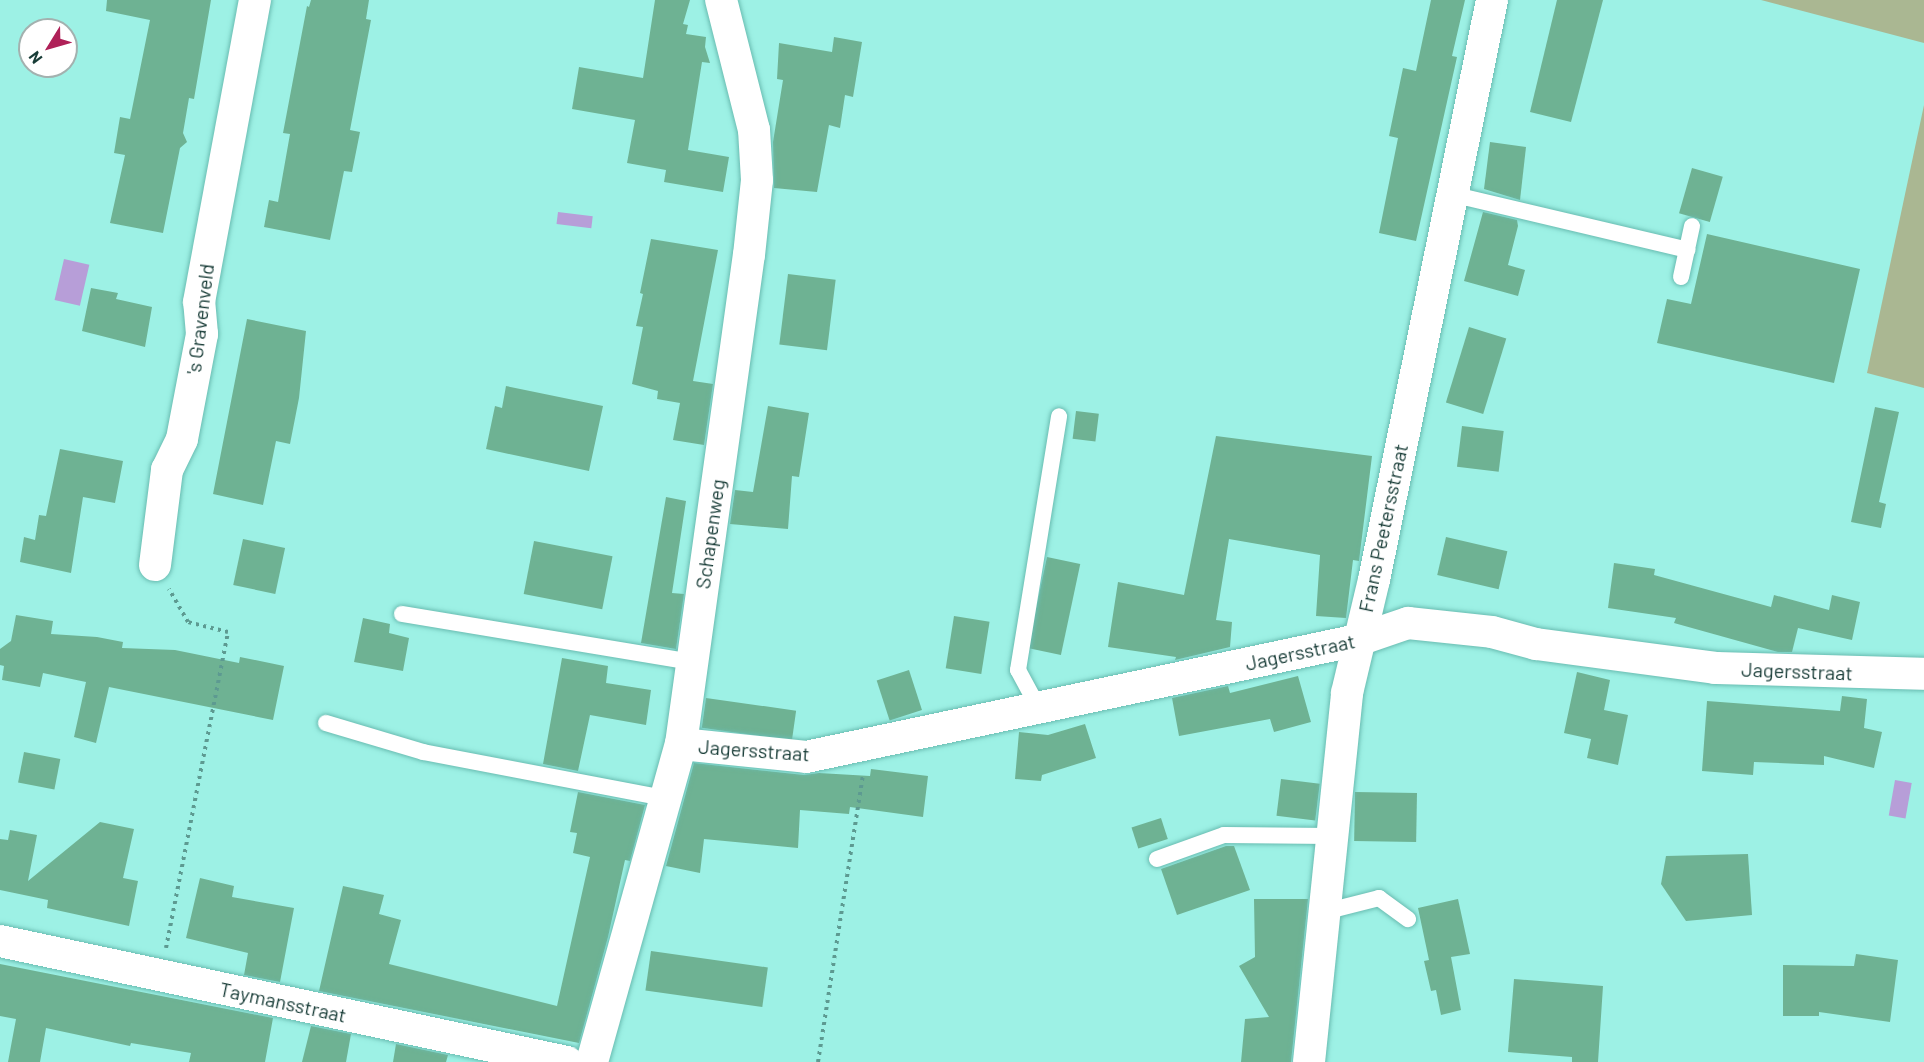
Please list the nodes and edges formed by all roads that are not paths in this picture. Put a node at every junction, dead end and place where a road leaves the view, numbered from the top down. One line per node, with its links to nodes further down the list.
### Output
1 (255, 0): 9 (street, 's Gravenveld)
2 (721, 0): 12 (street, Schapenweg)
3 (1492, 0): 4 (street, Frans Peetersstraat)
4 (1451, 194): 6 (lane); 11 (street, Frans Peetersstraat)
5 (1692, 226): 6 (lane)
6 (1687, 250): 7 (lane)
7 (1681, 277)
8 (1059, 416): 14 (lane)
9 (155, 565)
10 (402, 614): 12 (lane)
11 (1358, 640): 13 (street, Jagersstraat); 14 (street, Jagersstraat); 18 (street, Frans Peetersstraat)
12 (693, 662): 16 (street, Schapenweg)
13 (1924, 674)
14 (1038, 707): 16 (street, Jagersstraat)
15 (326, 723): 17 (lane)
16 (681, 744): 17 (street, Schapenweg)
17 (665, 798): 24 (street, Schapenweg)
18 (1331, 836): 19 (lane); 20 (street, Frans Peetersstraat)
19 (1157, 859)
20 (1324, 912): 21 (lane); 25 (street, Frans Peetersstraat)
21 (1408, 919)
22 (0, 941): 23 (street, Taymansstraat)
23 (567, 1062)
24 (592, 1062)
25 (1309, 1062)

